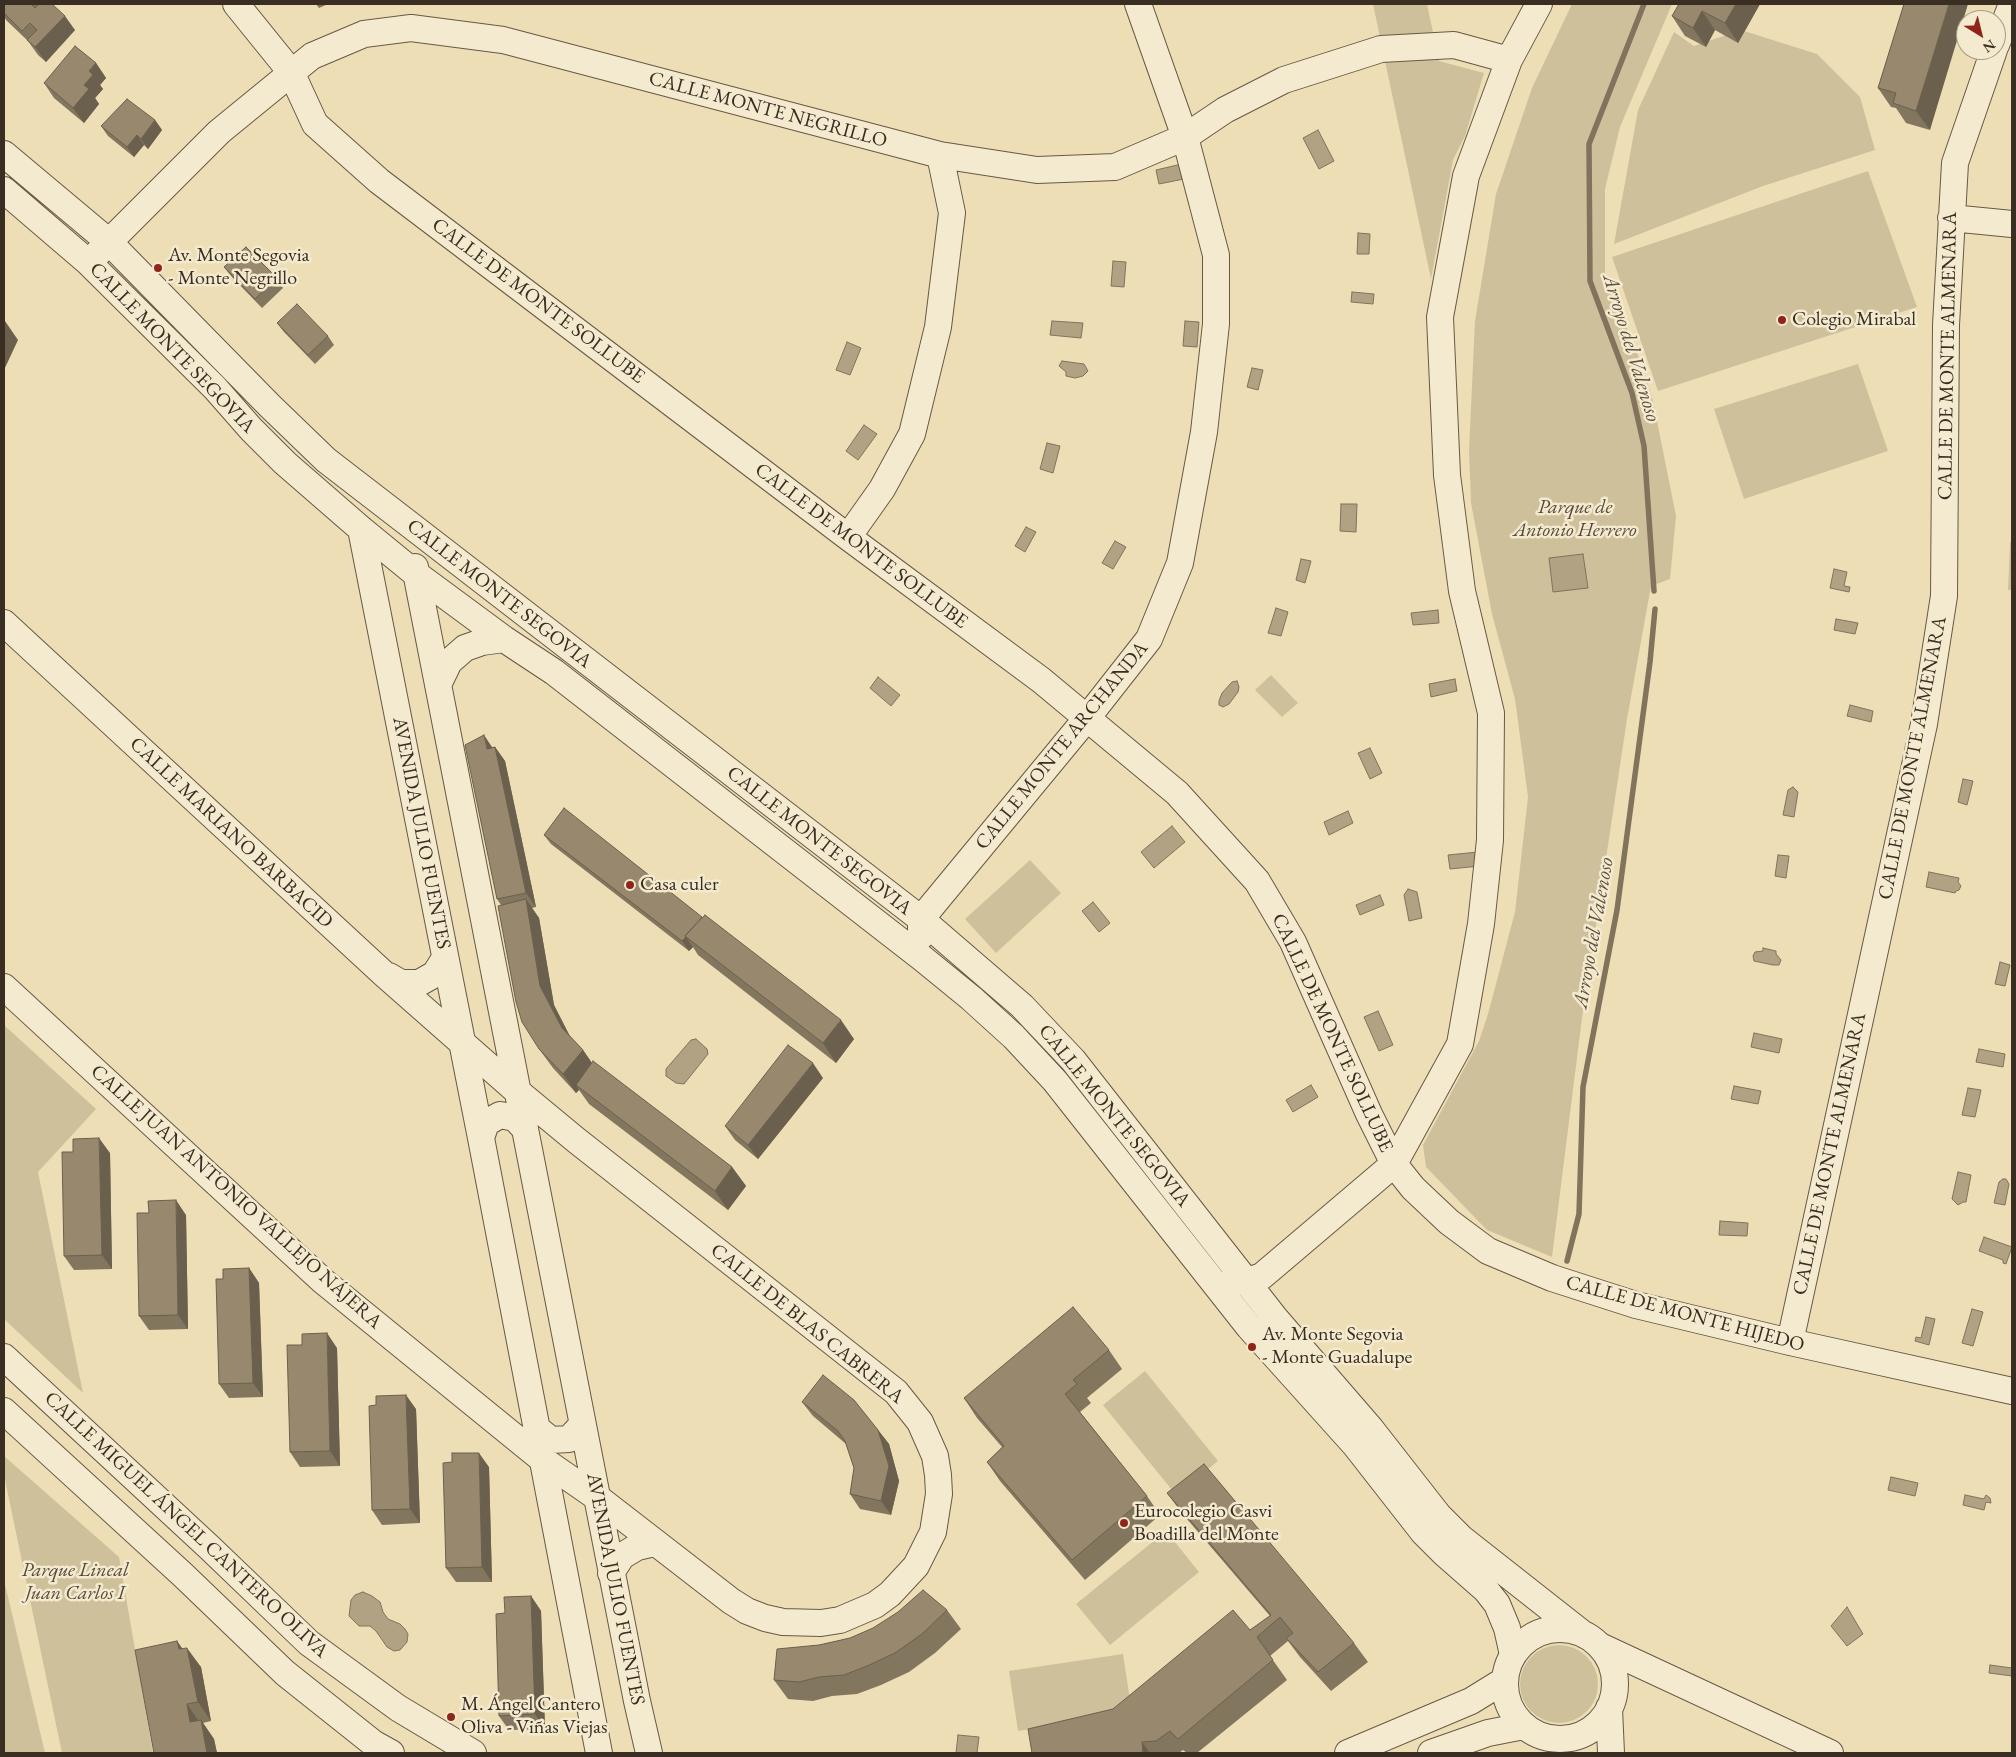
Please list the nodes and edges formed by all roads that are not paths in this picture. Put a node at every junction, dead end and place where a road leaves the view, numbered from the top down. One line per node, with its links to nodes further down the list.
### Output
1 (236, 4): 8 (street, CALLE DE MONTE SOLLUBE)
2 (1138, 4): 9 (street, CALLE MONTE ARCHANDA)
3 (1539, 4): 6 (street)
4 (2012, 4): 5 (street)
5 (2006, 19)
6 (1509, 60): 9 (street, CALLE MONTE NEGRILLO); 35 (street)
7 (1991, 60): 13 (street, CALLE DE MONTE ALMENARA)
8 (291, 72): 11 (street, CALLE MONTE NEGRILLO); 15 (street, CALLE MONTE NEGRILLO); 19 (street, CALLE DE MONTE SOLLUBE)
9 (1185, 137): 11 (street, CALLE MONTE NEGRILLO); 24 (street, CALLE MONTE ARCHANDA)
10 (4, 154): 15 (street, CALLE MONTE SEGOVIA)
11 (940, 155): 19 (street)
12 (4, 190): 16 (street, CALLE MONTE SEGOVIA)
13 (1951, 218): 14 (street); 39 (street, CALLE DE MONTE ALMENARA)
14 (2012, 224)
15 (108, 242): 16 (street, CALLE MONTE NEGRILLO); 17 (street, CALLE MONTE SEGOVIA)
16 (89, 263): 18 (street, CALLE MONTE SEGOVIA)
17 (400, 518): 18 (street, CALLE MONTE SEGOVIA); 20 (street, AVENIDA JULIO FUENTES); 25 (street, CALLE MONTE SEGOVIA)
18 (361, 528): 20 (street, CALLE MONTE SEGOVIA); 27 (street, AVENIDA JULIO FUENTES)
19 (848, 537): 24 (street, CALLE DE MONTE SOLLUBE)
20 (416, 574): 22 (street, CALLE MONTE SEGOVIA); 23 (street, AVENIDA JULIO FUENTES)
21 (4, 623): 29 (street, CALLE MARIANO BARBACID)
22 (504, 639): 23 (street); 26 (street, CALLE MONTE SEGOVIA)
23 (438, 685): 32 (street, AVENIDA JULIO FUENTES)
24 (1087, 718): 25 (street, CALLE MONTE ARCHANDA); 35 (street, CALLE DE MONTE SOLLUBE)
25 (921, 919): 26 (street); 28 (street); 37 (street, CALLE MONTE SEGOVIA)
26 (879, 925): 28 (street, CALLE MONTE SEGOVIA)
27 (445, 958): 29 (street); 31 (street, AVENIDA JULIO FUENTES)
28 (922, 958): 36 (street, CALLE MONTE SEGOVIA)
29 (384, 974): 31 (street, CALLE MARIANO BARBACID)
30 (4, 987): 45 (street, CALLE JUAN ANTONIO VALLEJO NÁJERA)
31 (461, 1040): 32 (street, CALLE DE BLAS CABRERA); 34 (street, AVENIDA JULIO FUENTES)
32 (518, 1092): 33 (street, AVENIDA JULIO FUENTES); 47 (street, CALLE DE BLAS CABRERA)
33 (525, 1129): 34 (street); 43 (street, AVENIDA JULIO FUENTES)
34 (481, 1138): 44 (street, AVENIDA JULIO FUENTES)
35 (1394, 1164): 37 (street); 39 (street, CALLE DE MONTE HIJEDO)
36 (1214, 1282): 37 (street); 38 (street, CALLE MONTE SEGOVIA)
37 (1255, 1283): 38 (street); 49 (street, CALLE MONTE SEGOVIA)
38 (1249, 1327): 50 (street, CALLE MONTE SEGOVIA)
39 (1790, 1342): 41 (street, CALLE DE MONTE HIJEDO)
40 (4, 1357): 57 (street, CALLE MIGUEL ÁNGEL CANTERO OLIVA)
41 (2012, 1391)
42 (4, 1411): 56 (street, CALLE MIGUEL ÁNGEL CANTERO OLIVA)
43 (582, 1425): 44 (street); 46 (street, AVENIDA JULIO FUENTES)
44 (536, 1428): 45 (street, AVENIDA JULIO FUENTES)
45 (543, 1460): 46 (street, CALLE DE BLAS CABRERA); 58 (street, AVENIDA JULIO FUENTES)
46 (598, 1498): 47 (street, CALLE DE BLAS CABRERA); 48 (street, AVENIDA JULIO FUENTES)
47 (654, 1543): 48 (street)
48 (611, 1573): 59 (street, AVENIDA JULIO FUENTES)
49 (1592, 1640): 50 (street); 51 (street); 53 (street)
50 (1513, 1655): 52 (street)
51 (1668, 1677): 53 (street); 63 (street)
52 (1505, 1680): 54 (street); 60 (street)
53 (1612, 1698): 55 (street); 62 (street)
54 (1524, 1726): 55 (street); 61 (street)
55 (1571, 1746)
56 (391, 1753)
57 (472, 1753)
58 (599, 1753)
59 (650, 1753)
60 (1348, 1753)
61 (1431, 1753)
62 (1611, 1753)
63 (1830, 1753)

